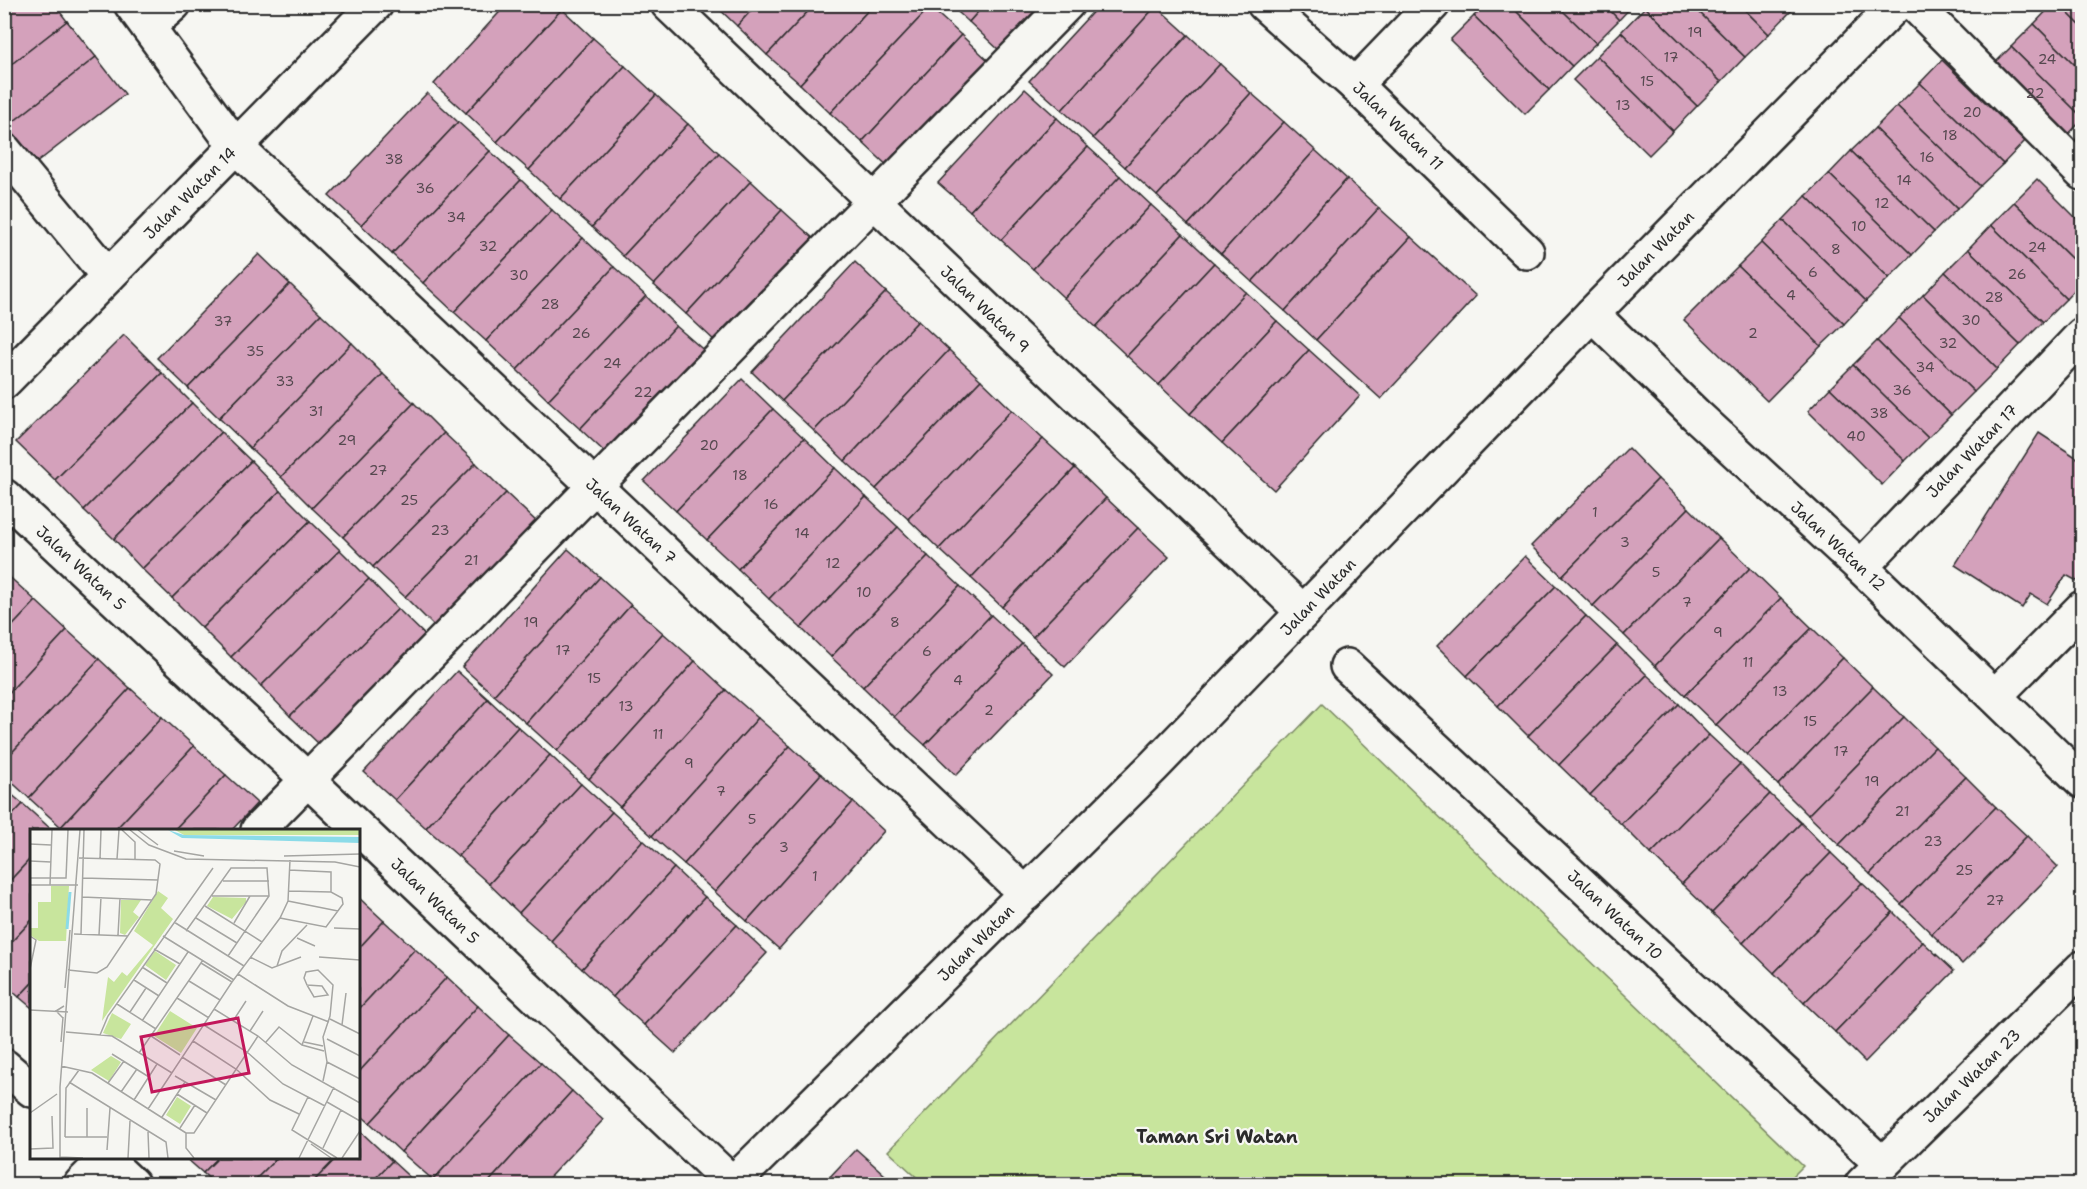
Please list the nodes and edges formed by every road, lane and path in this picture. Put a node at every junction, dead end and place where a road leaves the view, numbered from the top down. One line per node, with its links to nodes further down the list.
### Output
1 (174, 4): 9 (street)
2 (376, 4): 11 (street, Jalan Watan 14)
3 (669, 4): 14 (street, Jalan Watan 9)
4 (1067, 4): 14 (street)
5 (1264, 4): 10 (street, Jalan Watan 11)
6 (1433, 4): 10 (street)
7 (1897, 4): 17 (street, Jalan Watan)
8 (1914, 4): 13 (street)
9 (140, 16): 11 (street, Jalan Watan 7)
10 (1355, 85): 15 (street, Jalan Watan 11)
11 (236, 147): 16 (street, Jalan Watan 14); 20 (street, Jalan Watan 7)
12 (4, 150): 16 (street)
13 (2082, 173)
14 (873, 202): 20 (street); 24 (street, Jalan Watan 9)
15 (1527, 252)
16 (108, 276): 19 (street, Jalan Watan 14)
17 (1592, 314): 22 (street, Jalan Watan 12); 24 (street, Jalan Watan)
18 (2082, 338): 22 (street, Jalan Watan 17)
19 (4, 382)
20 (595, 487): 27 (street); 32 (street, Jalan Watan 7)
21 (4, 496): 27 (street, Jalan Watan 5)
22 (1861, 567): 26 (street, Jalan Watan 12)
23 (2082, 608): 26 (street)
24 (1304, 612): 32 (street, Jalan Watan)
25 (1347, 666): 36 (street, Jalan Watan 10)
26 (1995, 696): 28 (street, Jalan Watan 12)
27 (308, 780): 29 (street); 31 (street, Jalan Watan 5)
28 (2082, 781)
29 (260, 829)
30 (360, 829): 37 (street, Jalan Watan 5)
31 (360, 829)
32 (1026, 894): 37 (street, Jalan Watan)
33 (2082, 968): 36 (street, Jalan Watan 23)
34 (104, 1159): 38 (street)
35 (106, 1159): 39 (street)
36 (1872, 1174)
37 (733, 1184)
38 (81, 1185)
39 (132, 1185)

